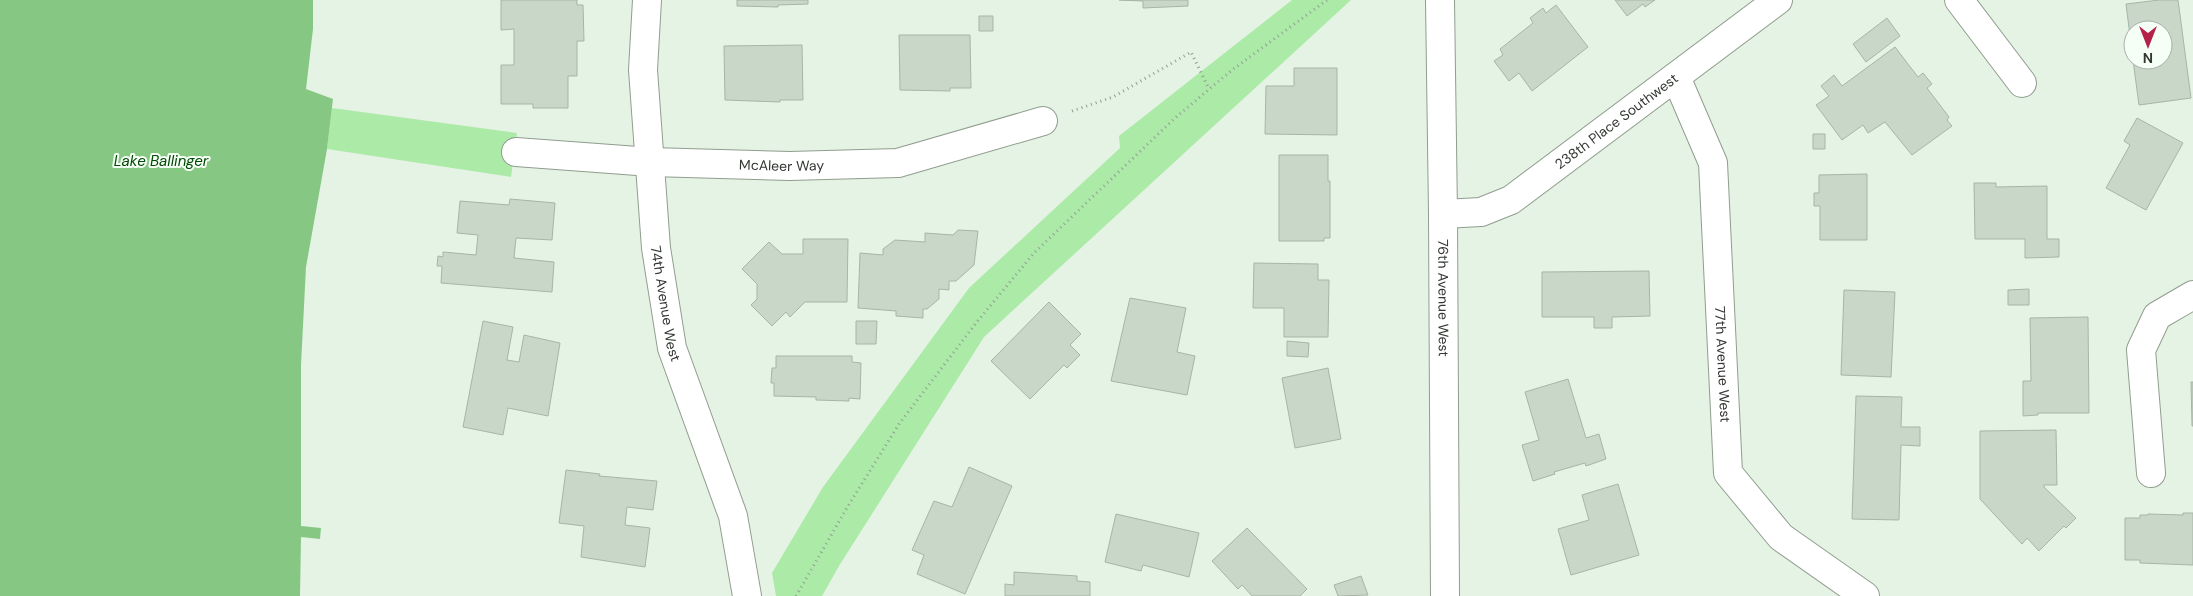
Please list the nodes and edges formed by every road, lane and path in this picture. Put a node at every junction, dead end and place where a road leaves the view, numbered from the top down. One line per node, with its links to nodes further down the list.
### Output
1 (647, 0): 11 (street, 74th Avenue West)
2 (1326, 0): 8 (path)
3 (1440, 0): 12 (street, 76th Avenue West)
4 (1778, 0): 6 (street, 238th Place Southwest)
5 (1959, 0): 7 (street)
6 (1676, 77): 12 (street, 238th Place Southwest); 18 (street, 77th Avenue West)
7 (2022, 83)
8 (1209, 89): 9 (path); 16 (path)
9 (1043, 121): 11 (street, McAleer Way)
10 (516, 152): 11 (street, McAleer Way)
11 (651, 162): 15 (street, 74th Avenue West)
12 (1443, 214): 17 (street, 76th Avenue West)
13 (2193, 295): 14 (street)
14 (2151, 473)
15 (747, 596)
16 (796, 596)
17 (1445, 596)
18 (1865, 596)

